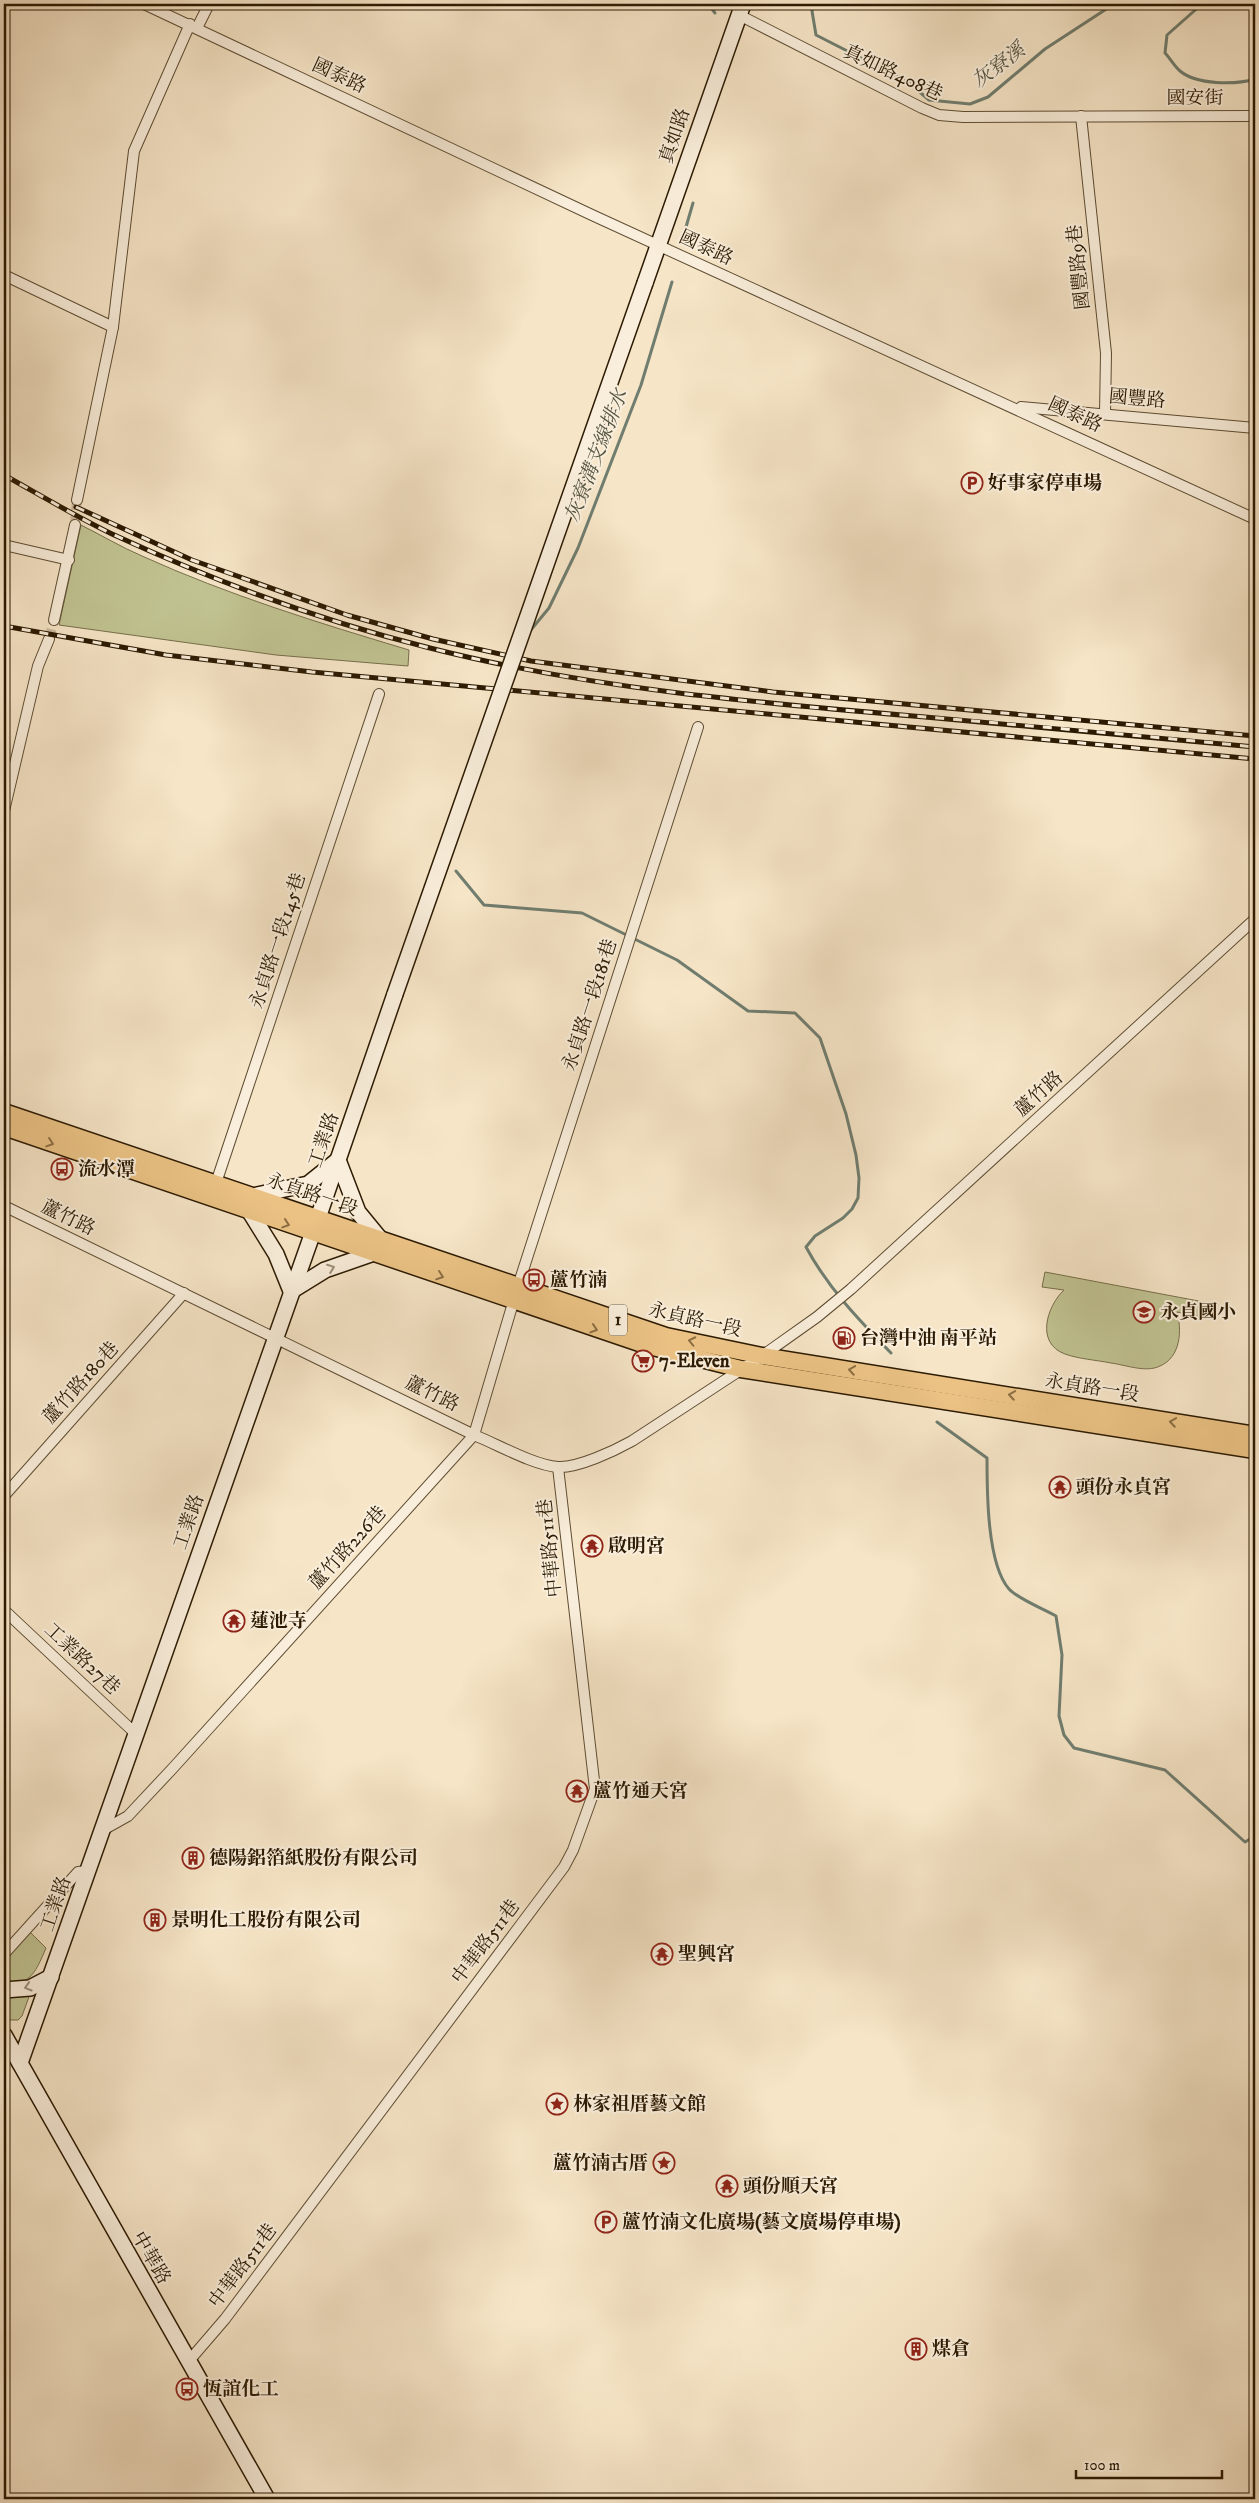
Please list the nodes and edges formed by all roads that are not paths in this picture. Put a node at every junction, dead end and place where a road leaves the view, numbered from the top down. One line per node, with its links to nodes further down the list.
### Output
1 (144, 4): 4 (street, 國泰路)
2 (209, 4): 4 (street)
3 (741, 10): 6 (street, 真如路408巷); 8 (street, 真如路)
4 (193, 26): 8 (street, 國泰路); 11 (street)
5 (1134, 115): 6 (street, 真如路408巷); 7 (street, 國安街)
6 (1081, 116): 13 (street, 國豐路9巷)
7 (1255, 116)
8 (658, 245): 10 (street, 真如路); 12 (street, 國泰路)
9 (4, 276): 11 (street)
10 (646, 283): 28 (street, 工業路, bridge)
11 (113, 327): 15 (street)
12 (1015, 407): 13 (street, 國豐路); 16 (street, 國泰路)
13 (1105, 414): 14 (street, 國豐路)
14 (1255, 428)
15 (77, 500)
16 (1255, 518)
17 (75, 525): 19 (street)
18 (4, 545): 19 (street)
19 (69, 560): 20 (street)
20 (54, 620)
21 (49, 639): 24 (street)
22 (379, 694): 29 (street, 永貞路一段145巷)
23 (698, 727): 36 (street, 永貞路一段181巷)
24 (4, 811)
25 (1255, 920): 38 (street, 蘆竹路)
26 (4, 1112): 29 (main road, 永貞路一段 / 1)
27 (4, 1127): 29 (main road, 永貞路一段 / 1, one-way to 29)
28 (338, 1160): 30 (street); 32 (street, 工業路); 33 (street)
29 (213, 1192): 30 (main road, 永貞路一段 / 1)
30 (251, 1204): 32 (main road, 永貞路一段 / 1); 34 (street)
31 (4, 1206): 35 (street, 蘆竹路)
32 (315, 1225): 33 (main road, 永貞路一段 / 1); 34 (street, 工業路)
33 (377, 1247): 34 (street, one-way to 33); 36 (main road, 永貞路一段 / 1)
34 (291, 1291): 37 (street, 工業路)
35 (184, 1293): 37 (street, 蘆竹路); 45 (street, 蘆竹路180巷)
36 (515, 1294): 38 (main road, 永貞路一段 / 1, one-way to 36); 39 (main road, 永貞路一段 / 1, one-way to 39); 40 (street, 蘆竹路226巷)
37 (275, 1336): 40 (street, 蘆竹路); 47 (street, 工業路)
38 (762, 1356): 39 (street); 41 (main road, 永貞路一段 / 1, one-way to 38)
39 (741, 1369): 41 (main road, 永貞路一段 / 1); 44 (street)
40 (474, 1434): 44 (street, 蘆竹路); 48 (street, 蘆竹路226巷)
41 (1209, 1435): 42 (main road, 永貞路一段 / 1); 43 (main road, 永貞路一段 / 1)
42 (1255, 1435)
43 (1255, 1450)
44 (558, 1467): 55 (street, 中華路511巷)
45 (4, 1496)
46 (4, 1610): 47 (street, 工業路27巷)
47 (136, 1734): 48 (street, 工業路)
48 (103, 1830): 49 (street, 工業路)
49 (89, 1871): 50 (street); 51 (street, 工業路)
50 (4, 1954)
51 (51, 1977): 52 (street, one-way to 52); 54 (street, 工業路)
52 (4, 1990)
53 (4, 2035): 54 (street, 中華路)
54 (20, 2063): 55 (street, 中華路)
55 (188, 2362): 56 (street, 中華路)
56 (267, 2499)

